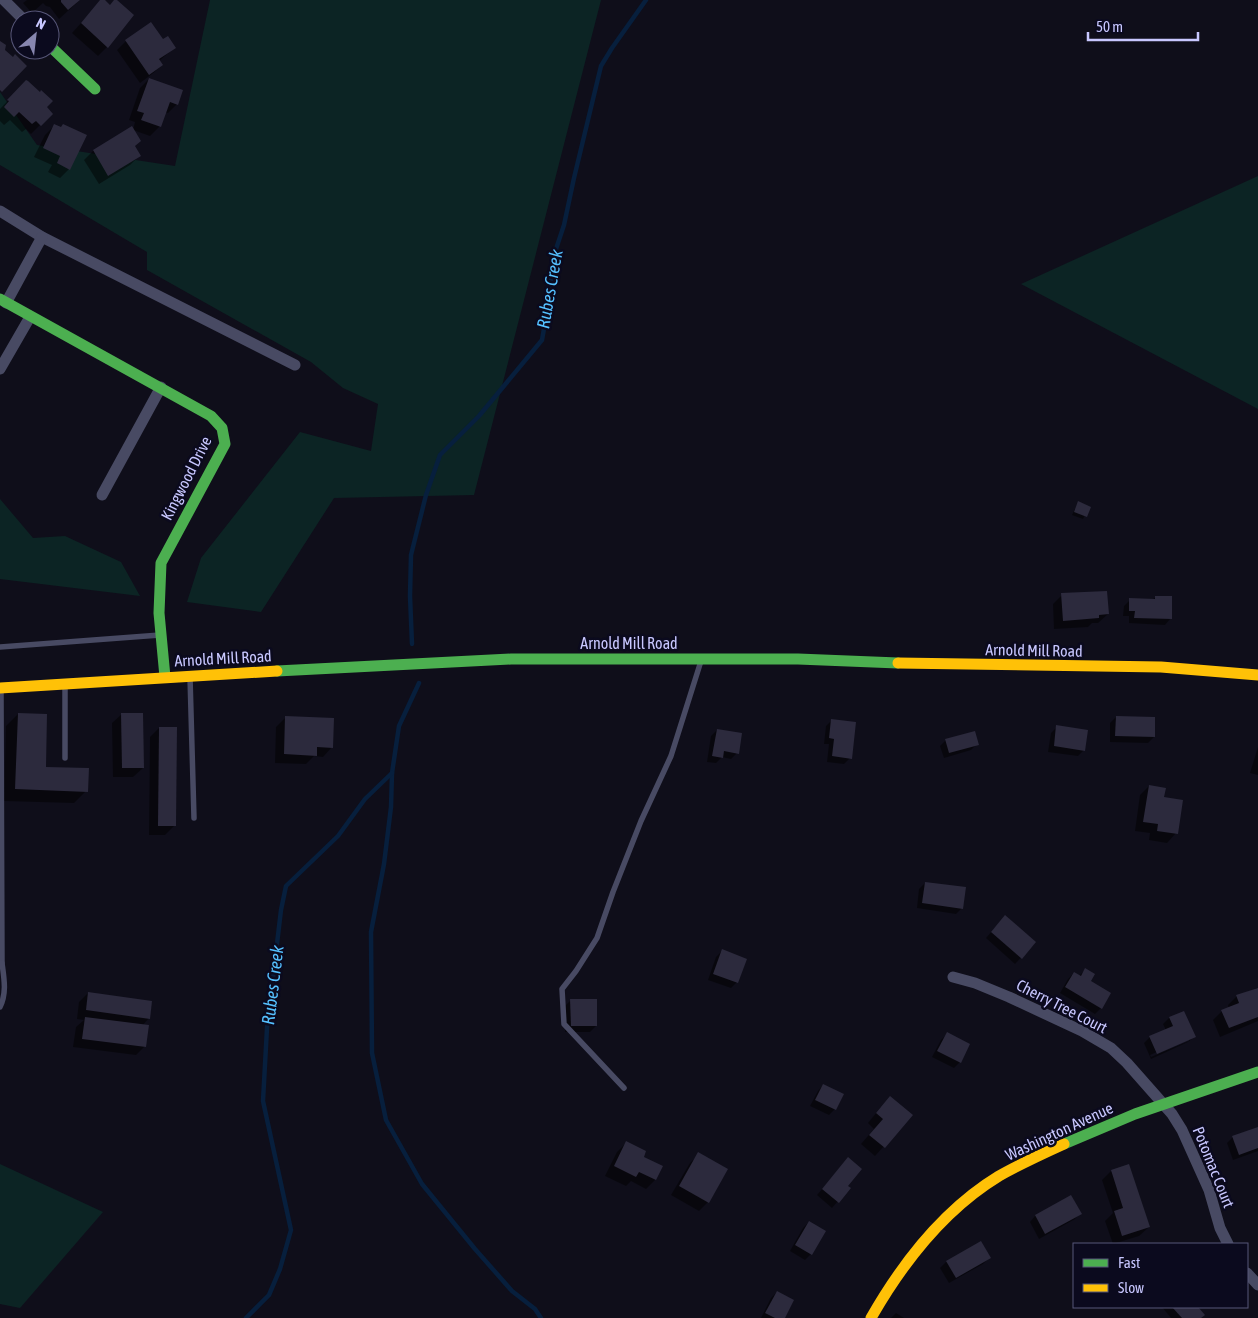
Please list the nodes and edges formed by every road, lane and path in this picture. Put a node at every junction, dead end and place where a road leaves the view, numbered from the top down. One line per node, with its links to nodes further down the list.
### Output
1 (4, 0): 2 (street)
2 (14, 10)
3 (60, 56): 4 (main road)
4 (95, 89)
5 (0, 212): 6 (street)
6 (42, 237): 7 (street); 9 (street)
7 (3, 301): 8 (main road, Kingwood Drive)
8 (30, 316): 10 (street); 11 (main road, Kingwood Drive)
9 (296, 365)
10 (0, 369)
11 (161, 387): 12 (street); 13 (main road, Kingwood Drive)
12 (102, 495)
13 (161, 635): 14 (lane); 18 (main road, Kingwood Drive)
14 (0, 647)
15 (702, 659): 16 (main road, Arnold Mill Road); 17 (main road, Arnold Mill Road); 29 (lane)
16 (190, 675): 18 (main road, Arnold Mill Road); 23 (lane)
17 (1258, 675)
18 (165, 677): 19 (main road, Arnold Mill Road)
19 (65, 684): 20 (main road, Arnold Mill Road); 22 (lane)
20 (0, 688): 21 (lane)
21 (0, 746): 24 (lane)
22 (65, 758)
23 (194, 818)
24 (1, 854): 25 (lane)
25 (1, 963): 27 (lane)
26 (953, 977): 30 (street, Cherry Tree Court)
27 (0, 1007)
28 (1258, 1072): 30 (main road, Washington Avenue)
29 (624, 1088)
30 (1164, 1105): 31 (street, Potomac Court); 34 (main road, Washington Avenue)
31 (1228, 1243)
32 (1248, 1274): 33 (street)
33 (1258, 1285)
34 (871, 1318)

